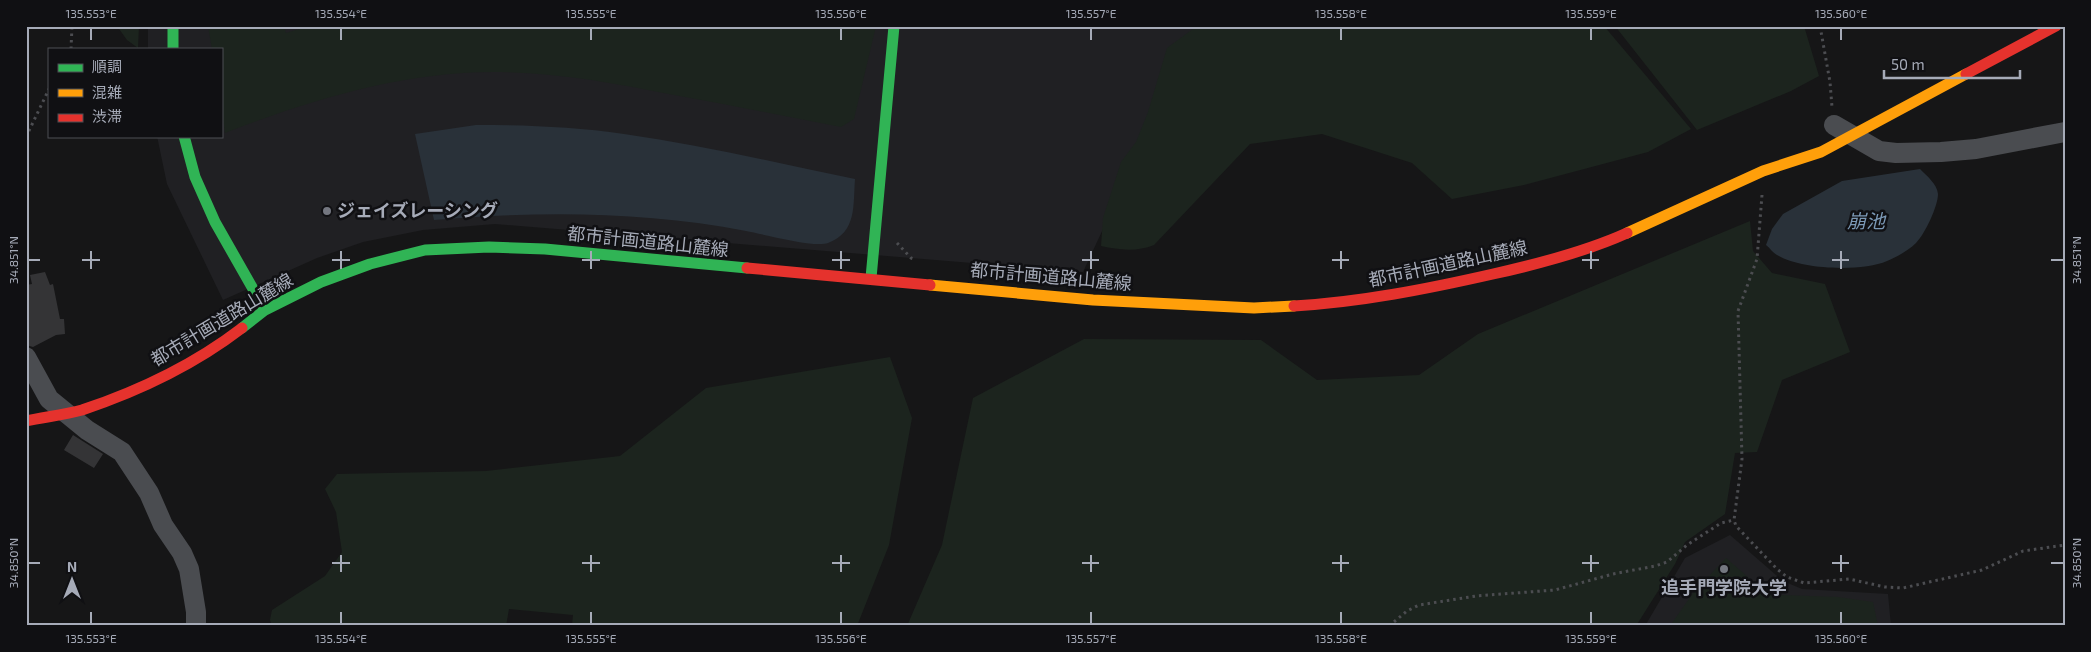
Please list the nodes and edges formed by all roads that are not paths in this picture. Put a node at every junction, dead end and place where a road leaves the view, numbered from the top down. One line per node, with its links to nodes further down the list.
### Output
1 (173, 26): 4 (street)
2 (894, 26): 8 (street)
3 (2056, 26): 5 (street, 都市計画道路山麓線)
4 (173, 48)
5 (1842, 130): 6 (street); 8 (street, 都市計画道路山麓線)
6 (2065, 132)
7 (185, 138): 9 (street)
8 (871, 278): 9 (street, 都市計画道路山麓線)
9 (265, 310): 11 (street, 都市計画道路山麓線)
10 (26, 357): 11 (street)
11 (64, 413): 12 (street, 都市計画道路山麓線); 13 (street)
12 (26, 421)
13 (196, 626)

